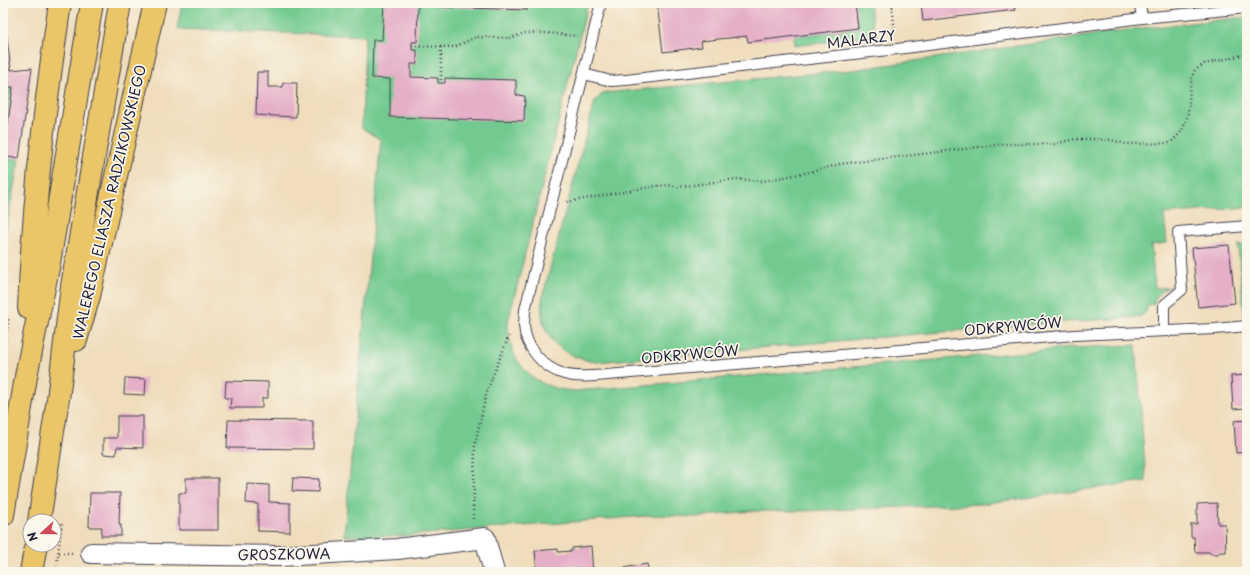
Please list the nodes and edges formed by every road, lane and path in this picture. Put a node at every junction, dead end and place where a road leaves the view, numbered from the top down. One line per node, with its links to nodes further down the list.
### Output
1 (60, 3): 22 (main road)
2 (92, 3): 22 (main road)
3 (120, 3): 23 (main road, WALEREGO ELIASZA RADZIKOWSKIEGO)
4 (155, 3): 23 (main road, WALEREGO ELIASZA RADZIKOWSKIEGO)
5 (602, 3): 15 (lane, ODKRYWCÓW)
6 (892, 3): 13 (path)
7 (1140, 3): 9 (lane)
8 (1247, 8): 9 (lane, MALARZY)
9 (1142, 18): 13 (lane, MALARZY)
10 (584, 36): 12 (path)
11 (412, 46): 12 (path)
12 (442, 47): 16 (path)
13 (897, 49): 15 (lane, MALARZY)
14 (1247, 54): 17 (path)
15 (584, 74): 20 (lane, ODKRYWCÓW)
16 (442, 83)
17 (562, 203)
18 (1247, 226): 20 (lane)
19 (1247, 326): 20 (lane, ODKRYWCÓW)
20 (1164, 331)
21 (511, 332): 26 (path)
22 (27, 371): 25 (main road)
23 (58, 399): 24 (main road, WALEREGO ELIASZA RADZIKOWSKIEGO)
24 (40, 513)
25 (3, 515)
26 (476, 539): 29 (street, GROSZKOWA); 32 (street)
27 (35, 553): 30 (main road)
28 (59, 553): 31 (path)
29 (90, 553)
30 (31, 572)
31 (56, 572)
32 (494, 572)

